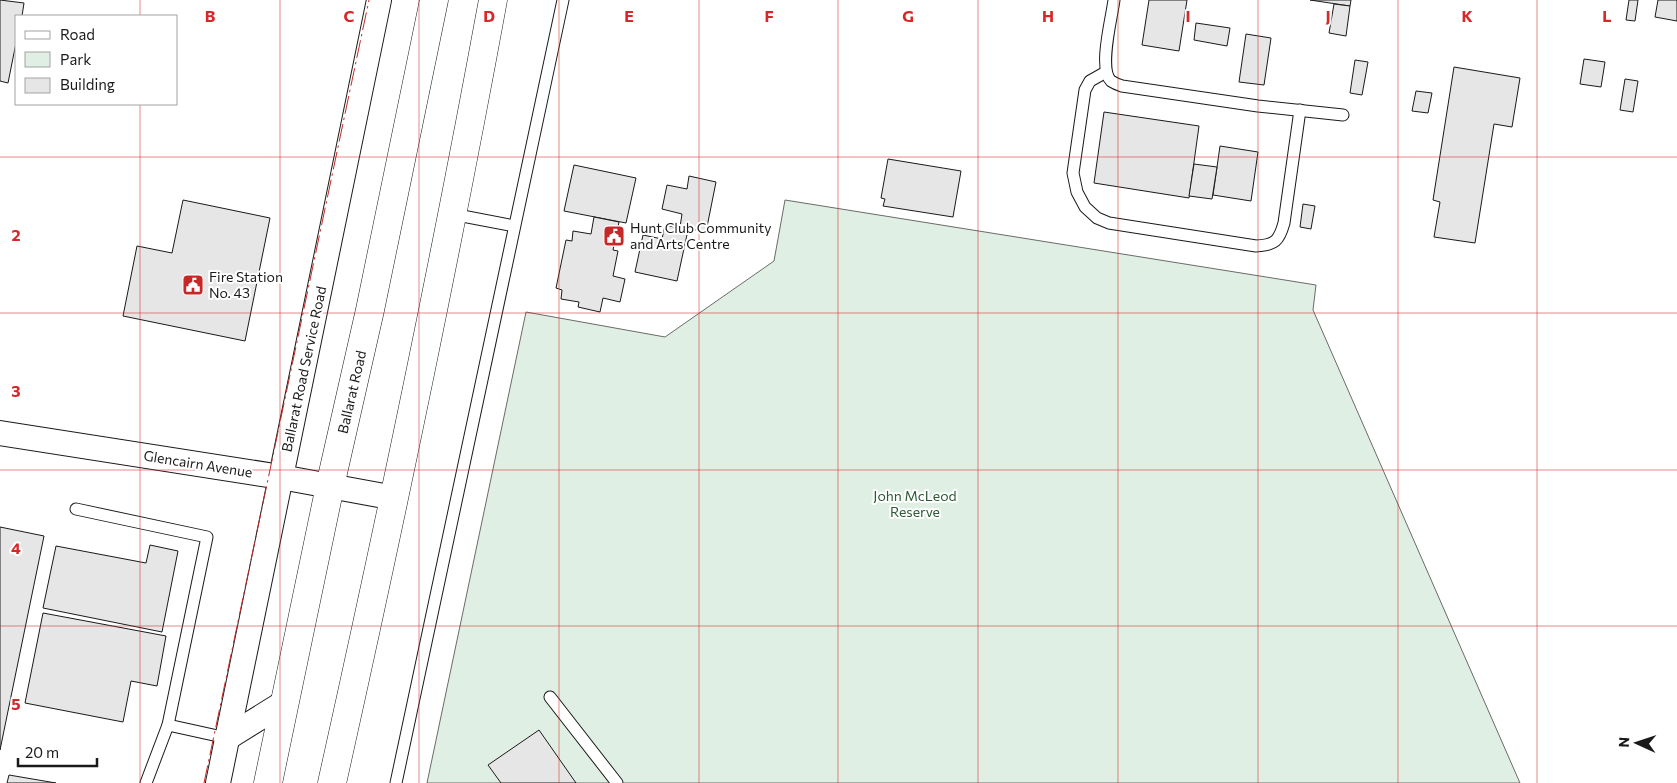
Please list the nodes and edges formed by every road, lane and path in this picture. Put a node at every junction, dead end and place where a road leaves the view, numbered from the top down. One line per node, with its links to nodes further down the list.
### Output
1 (379, 0): 12 (street, Ballarat Road Service Road)
2 (434, 0): 13 (highway, Ballarat Road)
3 (493, 0): 9 (highway)
4 (563, 0): 10 (lane)
5 (1114, 0): 6 (lane)
6 (1106, 72): 7 (lane); 7 (lane)
7 (1300, 110): 8 (lane)
8 (1344, 115)
9 (452, 214): 10 (lane); 14 (highway)
10 (514, 226): 24 (lane)
11 (0, 433): 12 (street, Glencairn Avenue)
12 (281, 477): 13 (street, Glencairn Avenue); 19 (street, Ballarat Road Service Road)
13 (330, 486): 14 (street, Glencairn Avenue); 17 (highway, Ballarat Road)
14 (395, 498): 23 (highway)
15 (76, 509): 18 (lane)
16 (550, 697): 25 (lane)
17 (285, 702): 19 (street); 22 (highway, Ballarat Road)
18 (168, 726): 19 (lane); 20 (lane)
19 (227, 738): 21 (street, Ballarat Road Service Road)
20 (146, 783)
21 (218, 783)
22 (268, 783)
23 (332, 783)
24 (396, 783)
25 (617, 783)

